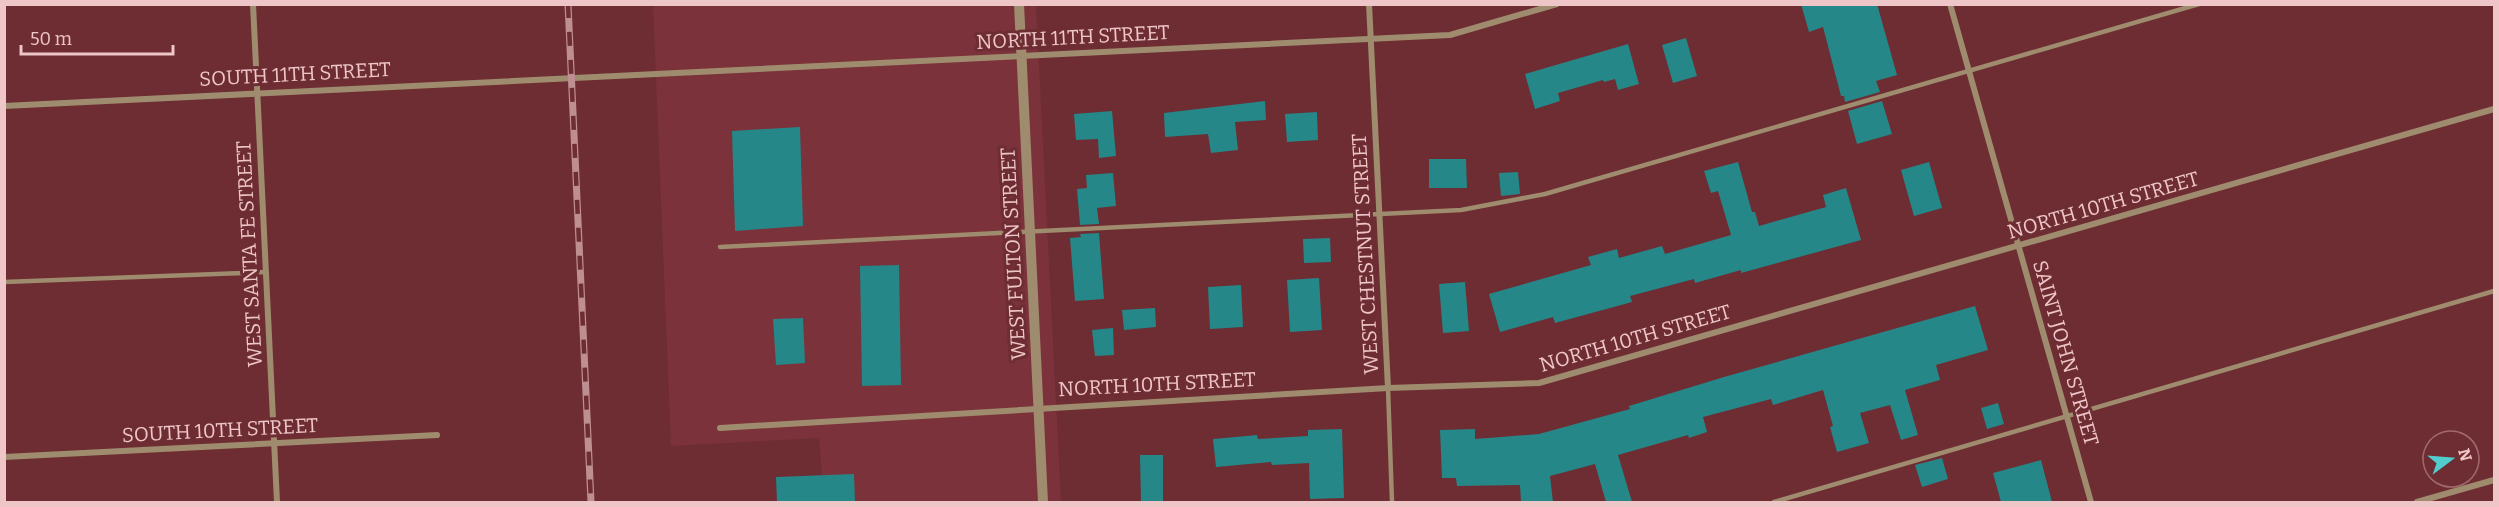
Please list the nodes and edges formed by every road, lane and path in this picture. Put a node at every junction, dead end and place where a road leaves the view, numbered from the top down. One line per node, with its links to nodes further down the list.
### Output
1 (253, 4): 11 (street, WEST SANTA FE STREET)
2 (1019, 4): 8 (street, WEST FULTON STREET)
3 (1369, 4): 7 (street, WEST CHESTNUT STREET)
4 (1557, 4): 7 (street, NORTH 11TH STREET)
5 (1950, 4): 9 (street, SAINT JOHN STREET)
6 (2199, 4): 9 (lane)
7 (1371, 39): 8 (street, NORTH 11TH STREET); 14 (street, WEST CHESTNUT STREET)
8 (1022, 56): 10 (street, NORTH 11TH STREET); 15 (street, WEST FULTON STREET)
9 (1970, 71): 14 (lane); 16 (street, SAINT JOHN STREET)
10 (586, 76): 11 (street, SOUTH 11TH STREET)
11 (258, 93): 12 (street, SOUTH 11TH STREET); 18 (street, WEST SANTA FE STREET)
12 (4, 106)
13 (2494, 109): 16 (street, NORTH 10TH STREET)
14 (1380, 213): 15 (lane); 21 (street, WEST CHESTNUT STREET)
15 (1030, 230): 17 (lane); 22 (street, WEST FULTON STREET)
16 (2019, 246): 21 (street, NORTH 10TH STREET); 23 (street, SAINT JOHN STREET)
17 (720, 247)
18 (266, 272): 19 (lane); 26 (street, WEST SANTA FE STREET)
19 (4, 282)
20 (2494, 291): 23 (lane)
21 (1388, 388): 22 (street, NORTH 10TH STREET); 31 (lane, WEST CHESTNUT STREET)
22 (1038, 408): 24 (street, NORTH 10TH STREET); 30 (street, WEST FULTON STREET)
23 (2067, 415): 32 (lane); 33 (street, SAINT JOHN STREET)
24 (720, 428)
25 (437, 435): 26 (street, SOUTH 10TH STREET)
26 (274, 445): 27 (street, SOUTH 10TH STREET); 29 (street, WEST SANTA FE STREET)
27 (4, 457)
28 (2494, 480): 34 (street)
29 (277, 502)
30 (1043, 502)
31 (1392, 502)
32 (1774, 502)
33 (2091, 502)
34 (2417, 502)

